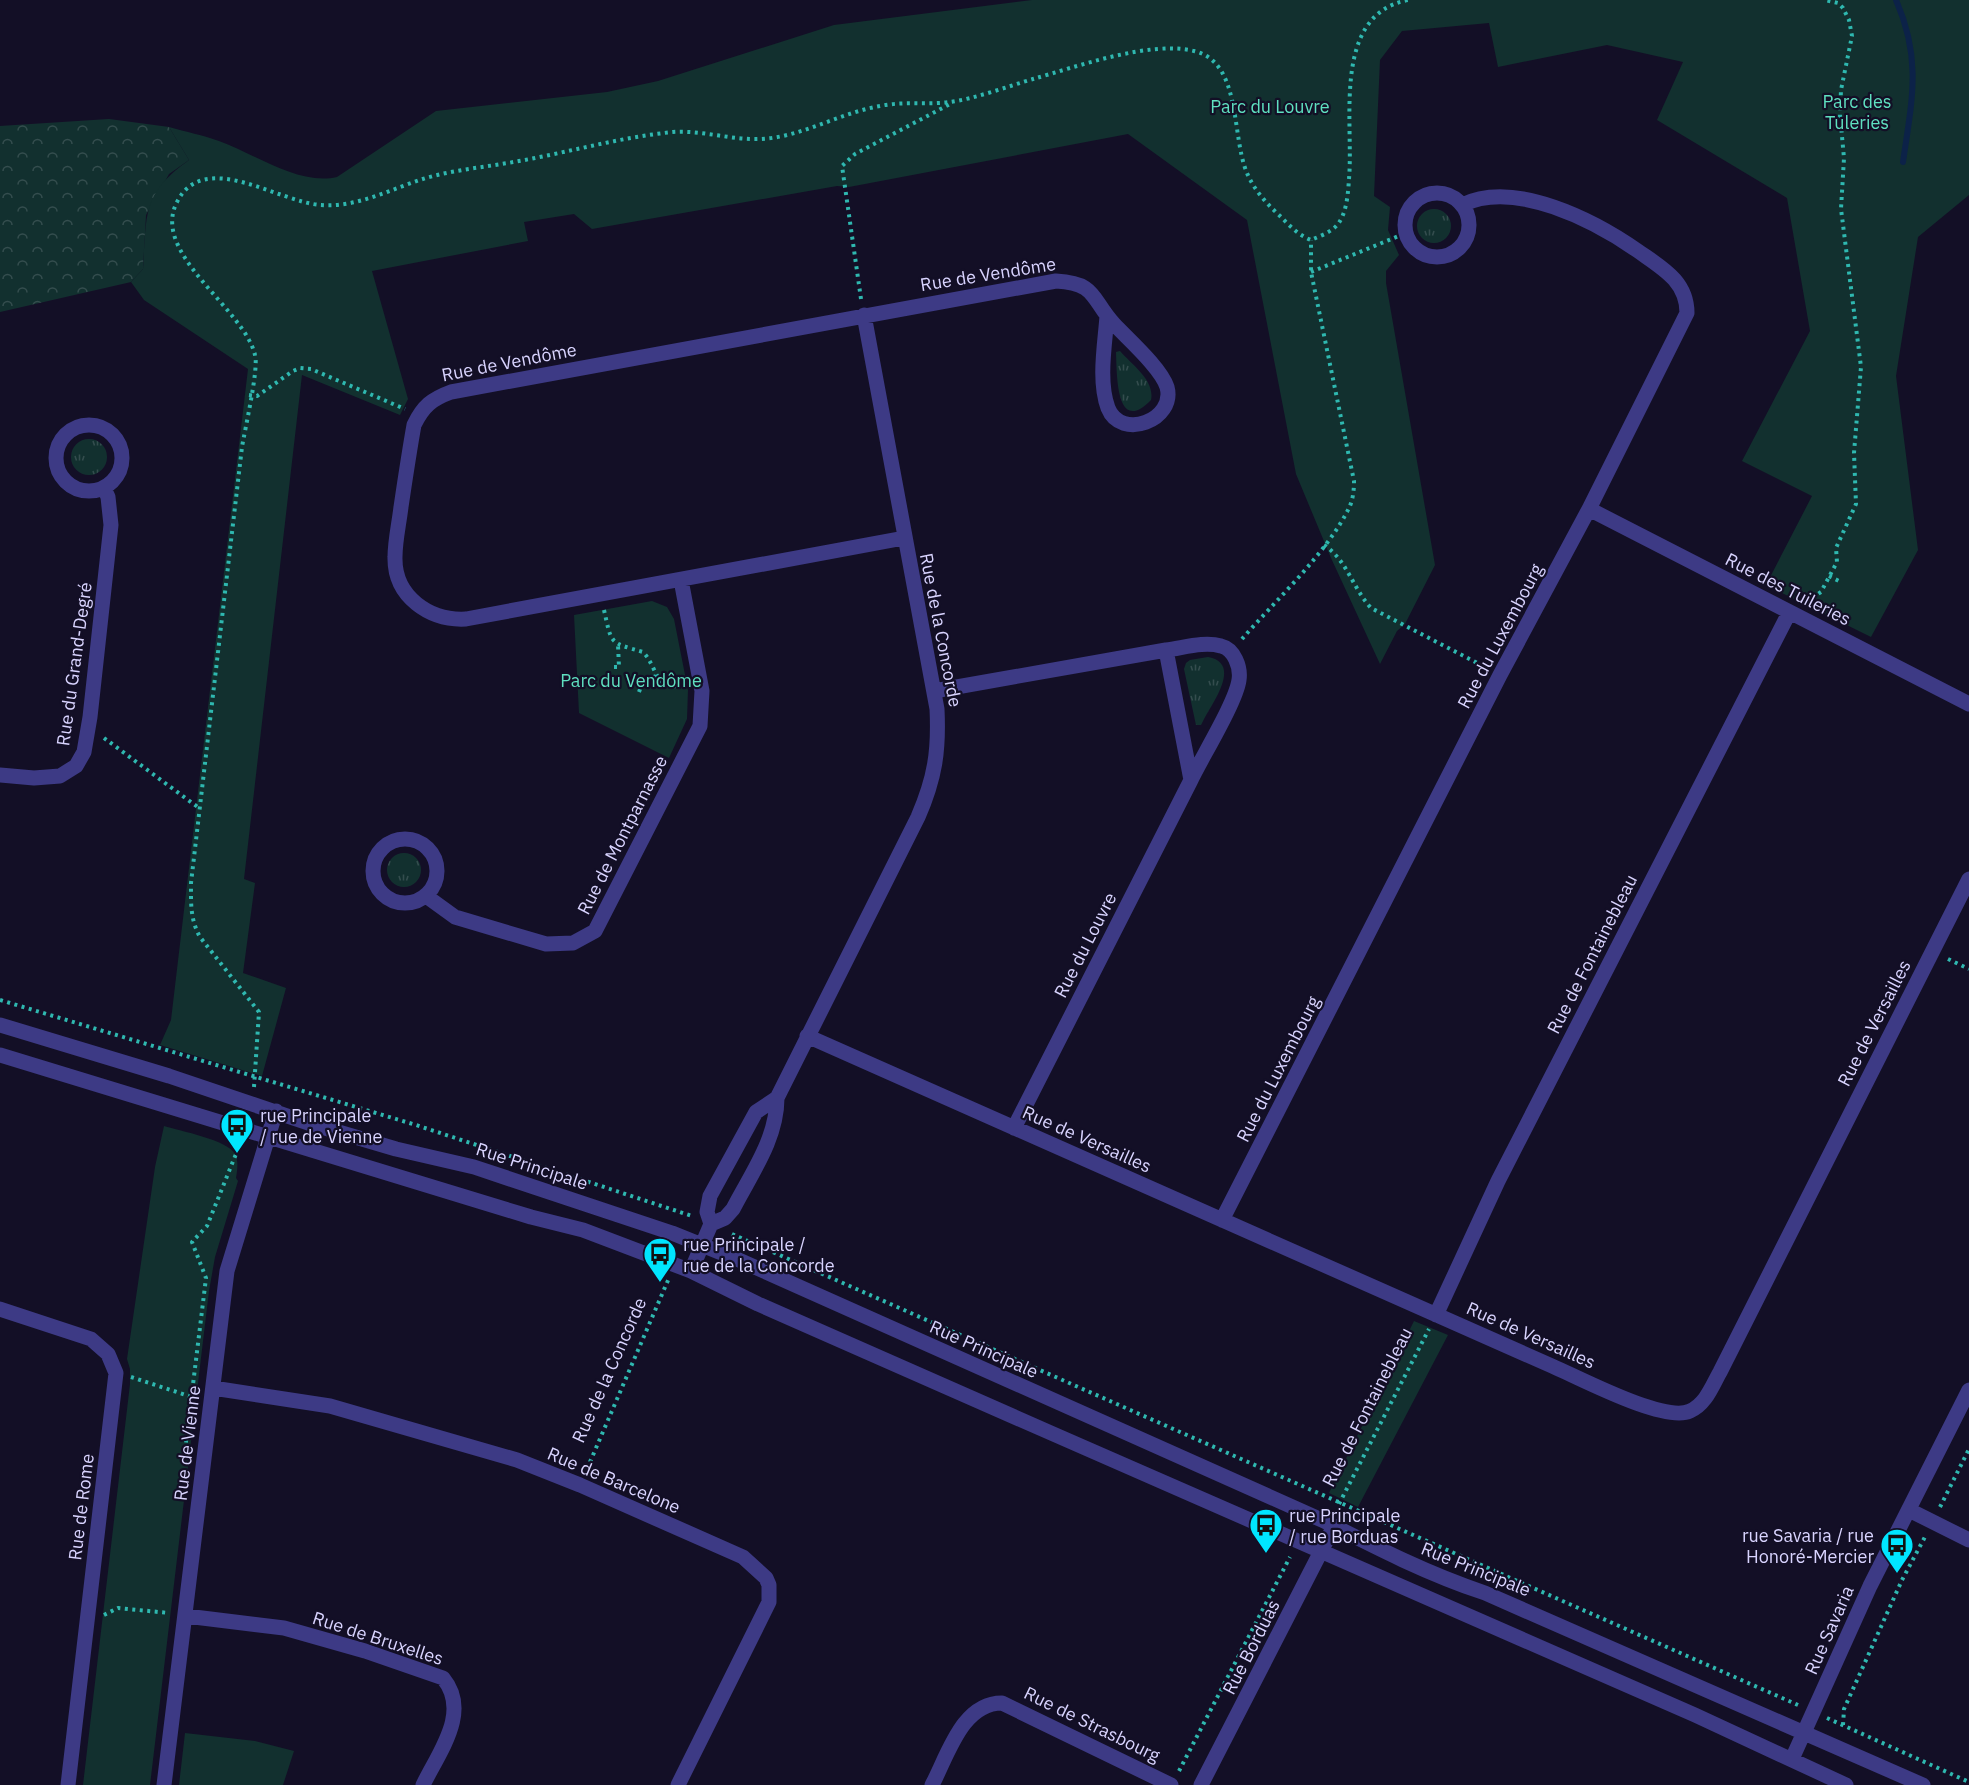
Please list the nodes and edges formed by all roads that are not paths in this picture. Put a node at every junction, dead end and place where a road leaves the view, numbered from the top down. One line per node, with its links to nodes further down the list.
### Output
1 (1462, 205): 1 (street); 5 (street, Rue du Luxembourg)
2 (863, 308): 3 (street, Rue de Vendôme); 6 (street, Rue de la Concorde); 7 (street, Rue de Vendôme)
3 (1107, 316): 3 (street, Rue de Vendôme)
4 (104, 488): 4 (street); 12 (street, Rue du Grand-Degré)
5 (1589, 509): 8 (street, Rue des Tuileries); 23 (street, Rue du Luxembourg)
6 (904, 538): 7 (street, Rue de Vendôme); 10 (street, Rue de la Concorde)
7 (681, 580): 15 (street, Rue de Montparnasse)
8 (1789, 613): 11 (street, Rue des Tuileries); 28 (street, Rue de Fontainebleau)
9 (1166, 650): 10 (street, Rue du Louvre); 13 (street); 13 (street, Rue du Louvre)
10 (934, 692): 17 (street, Rue de la Concorde)
11 (1969, 704)
12 (0, 776)
13 (1191, 780): 21 (street, Rue du Louvre)
14 (1969, 879): 28 (street, Rue de Versailles)
15 (426, 896): 15 (street)
16 (0, 1025): 20 (street, Rue Principale)
17 (807, 1036): 19 (street, Rue de la Concorde); 21 (street, Rue de Versailles)
18 (0, 1055): 22 (street)
19 (777, 1098): 24 (street, Rue de la Concorde); 24 (street, Rue de la Concorde)
20 (276, 1111): 22 (street, Rue de Vienne); 25 (street, Rue Principale)
21 (1014, 1128): 23 (street, Rue de Versailles)
22 (268, 1137): 26 (street); 29 (street, Rue de Vienne)
23 (1222, 1220): 28 (street, Rue de Versailles)
24 (711, 1224): 25 (street, Rue de la Concorde)
25 (703, 1245): 26 (street, Rue de la Concorde); 32 (street, Rue Principale)
26 (691, 1271): 34 (street)
27 (0, 1310): 38 (street, Rue de Rome)
28 (1433, 1321)
29 (213, 1388): 35 (street, Rue de Vienne); 41 (street, Rue de Barcelone)
30 (1969, 1390): 31 (street, Rue Savaria)
31 (1909, 1510): 33 (street); 36 (street, Rue Savaria)
32 (1334, 1526): 34 (street, Rue Borduas); 36 (street, Rue Principale)
33 (1969, 1540)
34 (1322, 1553): 37 (street); 44 (street, Rue Borduas)
35 (186, 1616): 39 (street, Rue de Vienne); 40 (street, Rue de Bruxelles)
36 (1804, 1732): 37 (street, Rue Savaria); 46 (street, Rue Principale)
37 (1792, 1759): 45 (street)
38 (68, 1785)
39 (164, 1785)
40 (423, 1785)
41 (678, 1785)
42 (932, 1785): 43 (street, Rue de Strasbourg)
43 (1171, 1785)
44 (1201, 1785)
45 (1846, 1785)
46 (1923, 1785)

